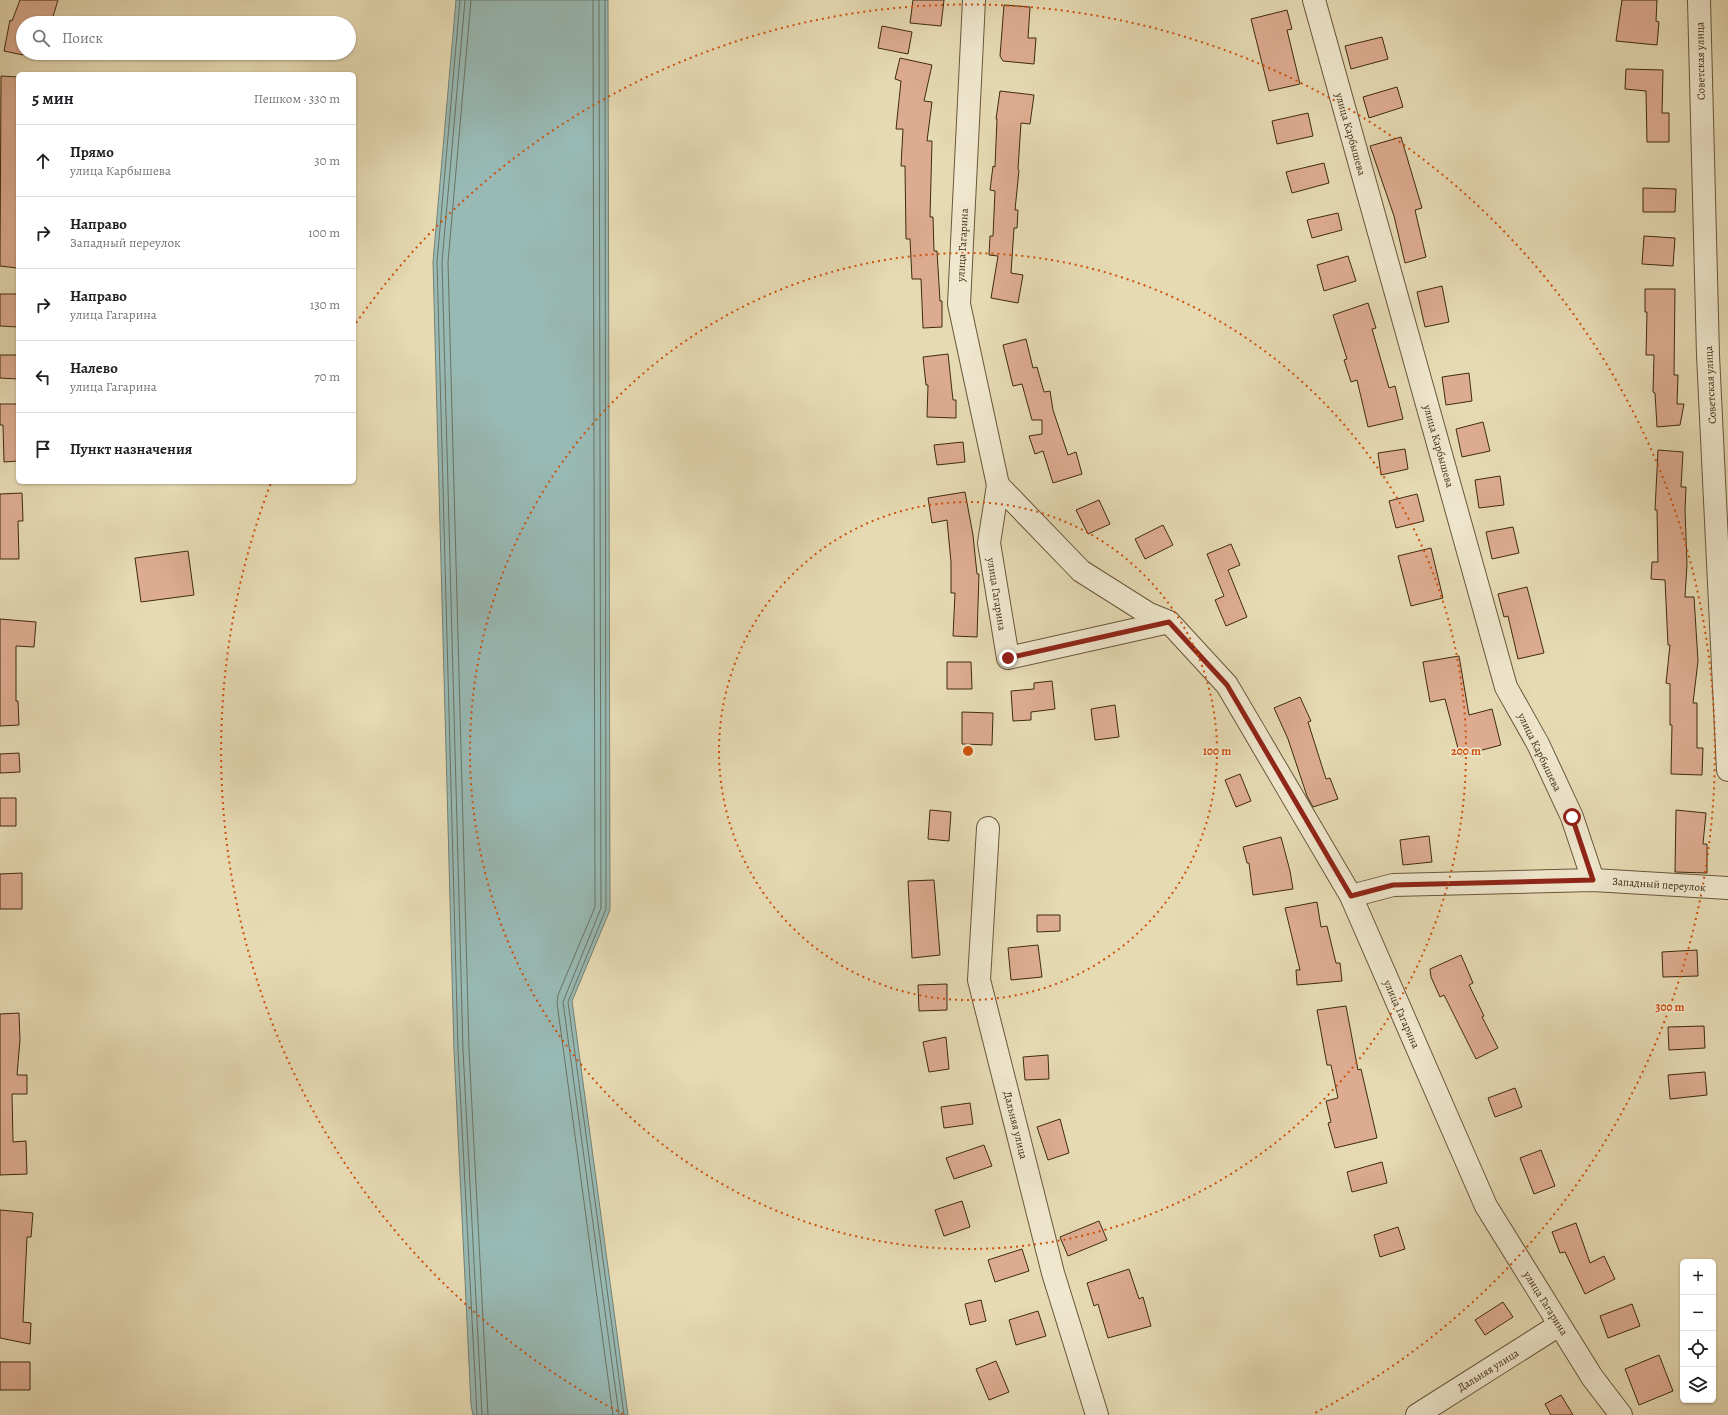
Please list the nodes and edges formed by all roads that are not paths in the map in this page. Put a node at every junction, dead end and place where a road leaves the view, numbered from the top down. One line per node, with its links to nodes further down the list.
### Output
1 (974, 0): 4 (street, улица Гагарина)
2 (1314, 0): 8 (street, улица Карбышева)
3 (1699, 0): 6 (street, Советская улица)
4 (998, 485): 5 (street, улица Гагарина); 5 (street, улица Гагарина)
5 (1169, 622): 10 (street, улица Гагарина)
6 (1728, 770)
7 (988, 828): 12 (street, Дальняя улица)
8 (1593, 880): 9 (street, Западный переулок); 10 (street, Западный переулок)
9 (1728, 888)
10 (1351, 896): 11 (street, улица Гагарина)
11 (1559, 1325): 13 (street, Дальняя улица); 14 (street, улица Гагарина)
12 (1097, 1415)
13 (1417, 1415)
14 (1621, 1415)

